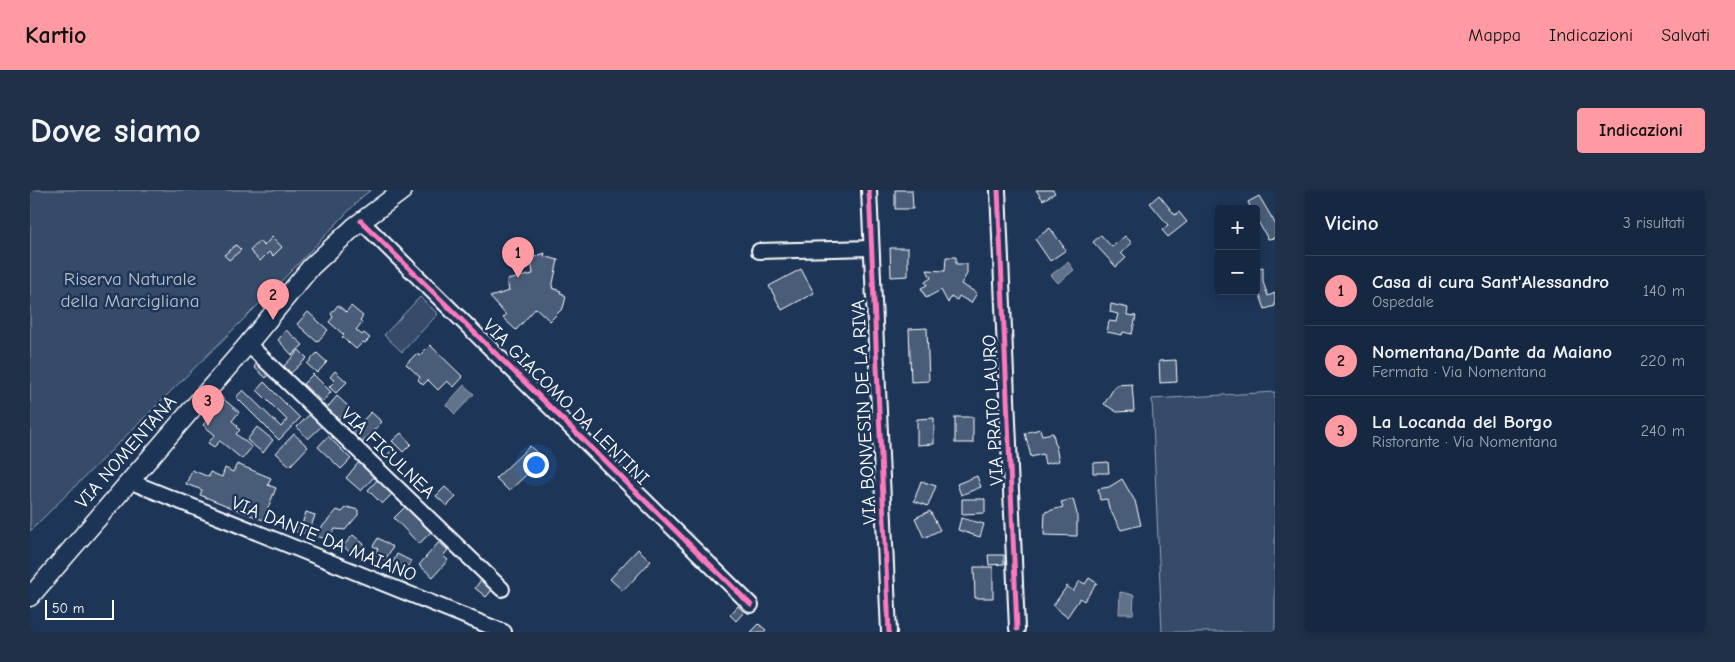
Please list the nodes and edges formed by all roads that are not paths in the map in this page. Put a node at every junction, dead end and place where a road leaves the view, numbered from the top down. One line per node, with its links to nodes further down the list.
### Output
1 (403, 190): 4 (main road, VIA NOMENTANA)
2 (869, 190): 5 (street, VIA BONVESIN DE LA RIVA)
3 (998, 190): 12 (street, VIA PRATO LAURO)
4 (361, 221): 7 (main road, VIA NOMENTANA); 11 (street, VIA GIACOMO DA LENTINI)
5 (871, 248): 6 (street); 14 (street, VIA BONVESIN DE LA RIVA)
6 (758, 251)
7 (248, 344): 8 (main road, VIA NOMENTANA); 9 (street, VIA FICULNEA)
8 (129, 481): 10 (main road, VIA NOMENTANA); 13 (street, VIA DANTE DA MAIANO)
9 (502, 589)
10 (30, 597)
11 (751, 605)
12 (1017, 629)
13 (504, 632)
14 (889, 632)

